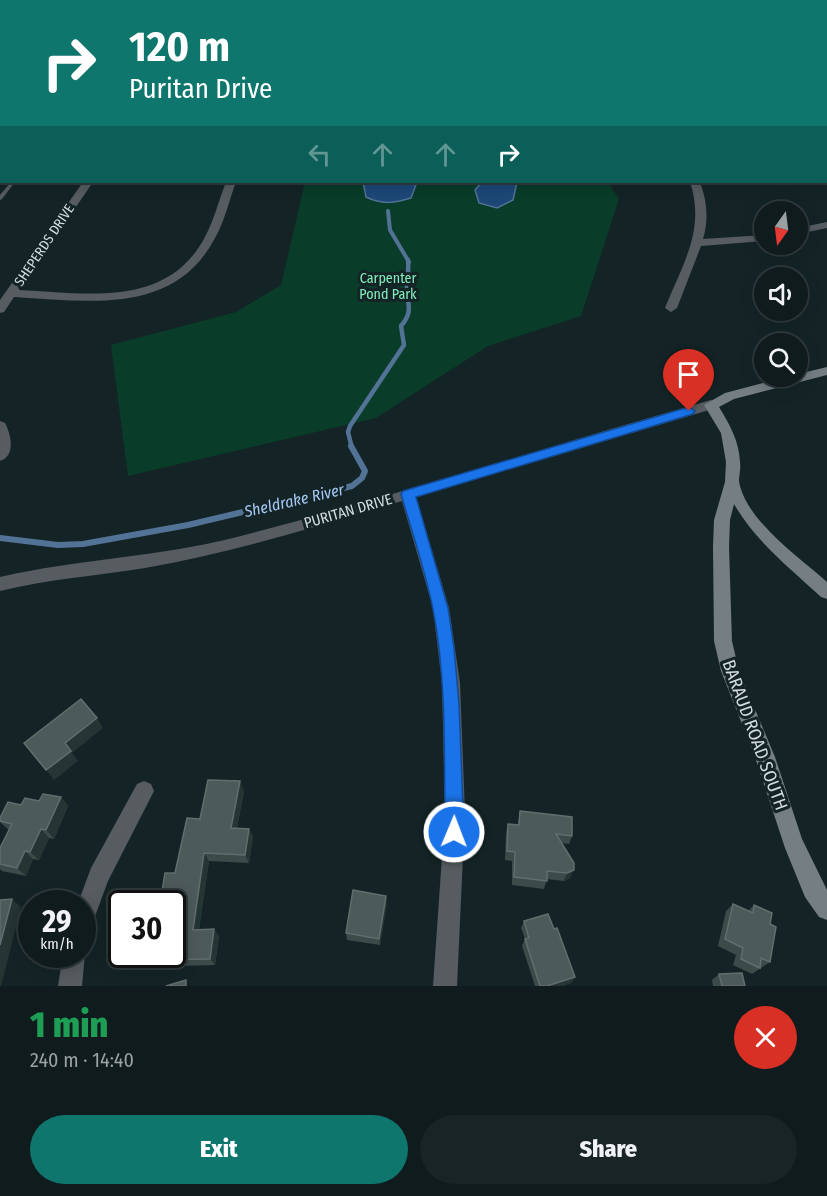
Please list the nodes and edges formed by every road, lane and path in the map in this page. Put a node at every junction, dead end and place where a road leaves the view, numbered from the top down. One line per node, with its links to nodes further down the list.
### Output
1 (13, 183): 5 (lane)
2 (87, 183): 10 (street, SHEPERDS DRIVE)
3 (231, 183): 10 (street)
4 (696, 183): 9 (street)
5 (0, 198)
6 (827, 225): 7 (street)
7 (808, 229)
8 (754, 238): 9 (street)
9 (698, 243): 11 (street)
10 (12, 292): 12 (street, SHEPERDS DRIVE)
11 (671, 308)
12 (0, 309)
13 (827, 370): 14 (street, PURITAN DRIVE)
14 (711, 405): 17 (street, BARAUD ROAD SOUTH); 18 (street, PURITAN DRIVE)
15 (0, 426): 16 (street)
16 (1, 452)
17 (732, 482): 20 (street, BARAUD ROAD SOUTH); 23 (street, BARAUD ROAD SOUTH)
18 (408, 494): 19 (street, PURITAN DRIVE); 26 (street)
19 (0, 584)
20 (827, 592)
21 (144, 791): 22 (street)
22 (94, 890)
23 (827, 909)
24 (72, 968): 25 (street)
25 (70, 986)
26 (445, 986)

